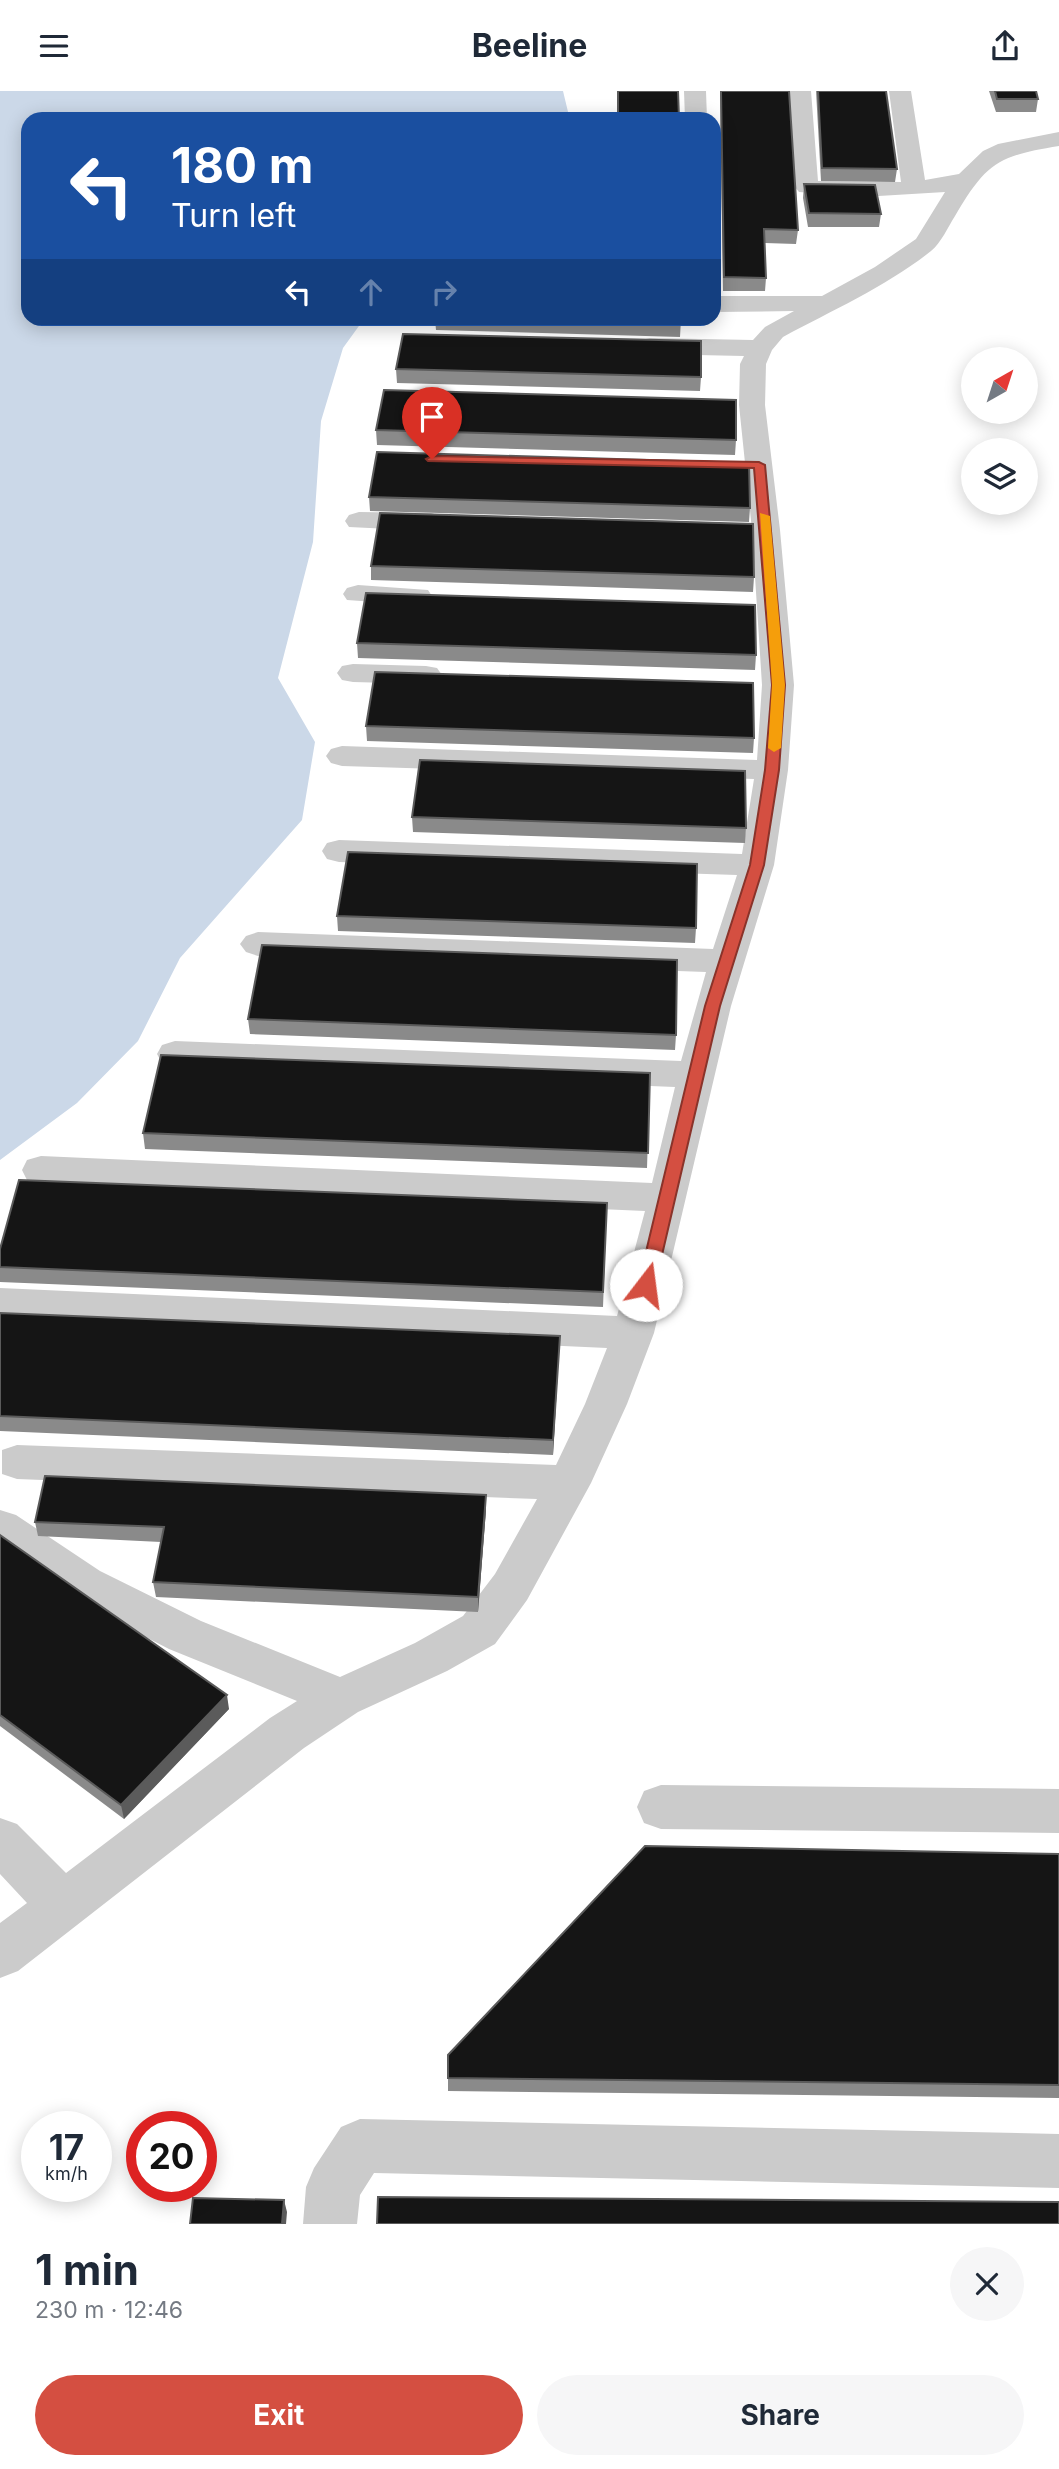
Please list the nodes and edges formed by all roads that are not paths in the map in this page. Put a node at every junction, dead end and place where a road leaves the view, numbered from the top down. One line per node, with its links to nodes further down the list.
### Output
1 (695, 91): 4 (lane)
2 (800, 91): 7 (lane)
3 (900, 91): 7 (lane)
4 (696, 112)
5 (1059, 139): 6 (lane)
6 (964, 181): 7 (lane); 8 (lane)
7 (914, 187)
8 (825, 303): 9 (lane); 11 (lane)
9 (721, 304)
10 (621, 345): 11 (lane)
11 (760, 348): 19 (lane)
12 (359, 521): 13 (lane)
13 (454, 523)
14 (358, 594): 15 (lane)
15 (441, 596)
16 (353, 673): 17 (lane)
17 (449, 675)
18 (342, 756): 19 (lane)
19 (772, 770): 21 (lane)
20 (339, 851): 21 (lane)
21 (757, 865): 23 (lane)
22 (258, 944): 23 (lane)
23 (726, 961): 25 (lane)
24 (175, 1054): 25 (lane)
25 (697, 1075): 27 (lane)
26 (41, 1170): 27 (lane)
27 (667, 1198): 29 (lane)
28 (0, 1304): 29 (lane)
29 (632, 1333): 31 (lane)
30 (17, 1462): 31 (lane)
31 (569, 1483): 33 (lane)
32 (0, 1528): 33 (lane)
33 (341, 1698): 37 (lane)
34 (661, 1807): 35 (lane)
35 (1059, 1811)
36 (0, 1840): 37 (lane)
37 (64, 1906): 38 (lane)
38 (0, 1954)
39 (1059, 2161): 40 (lane)
40 (330, 2224)

